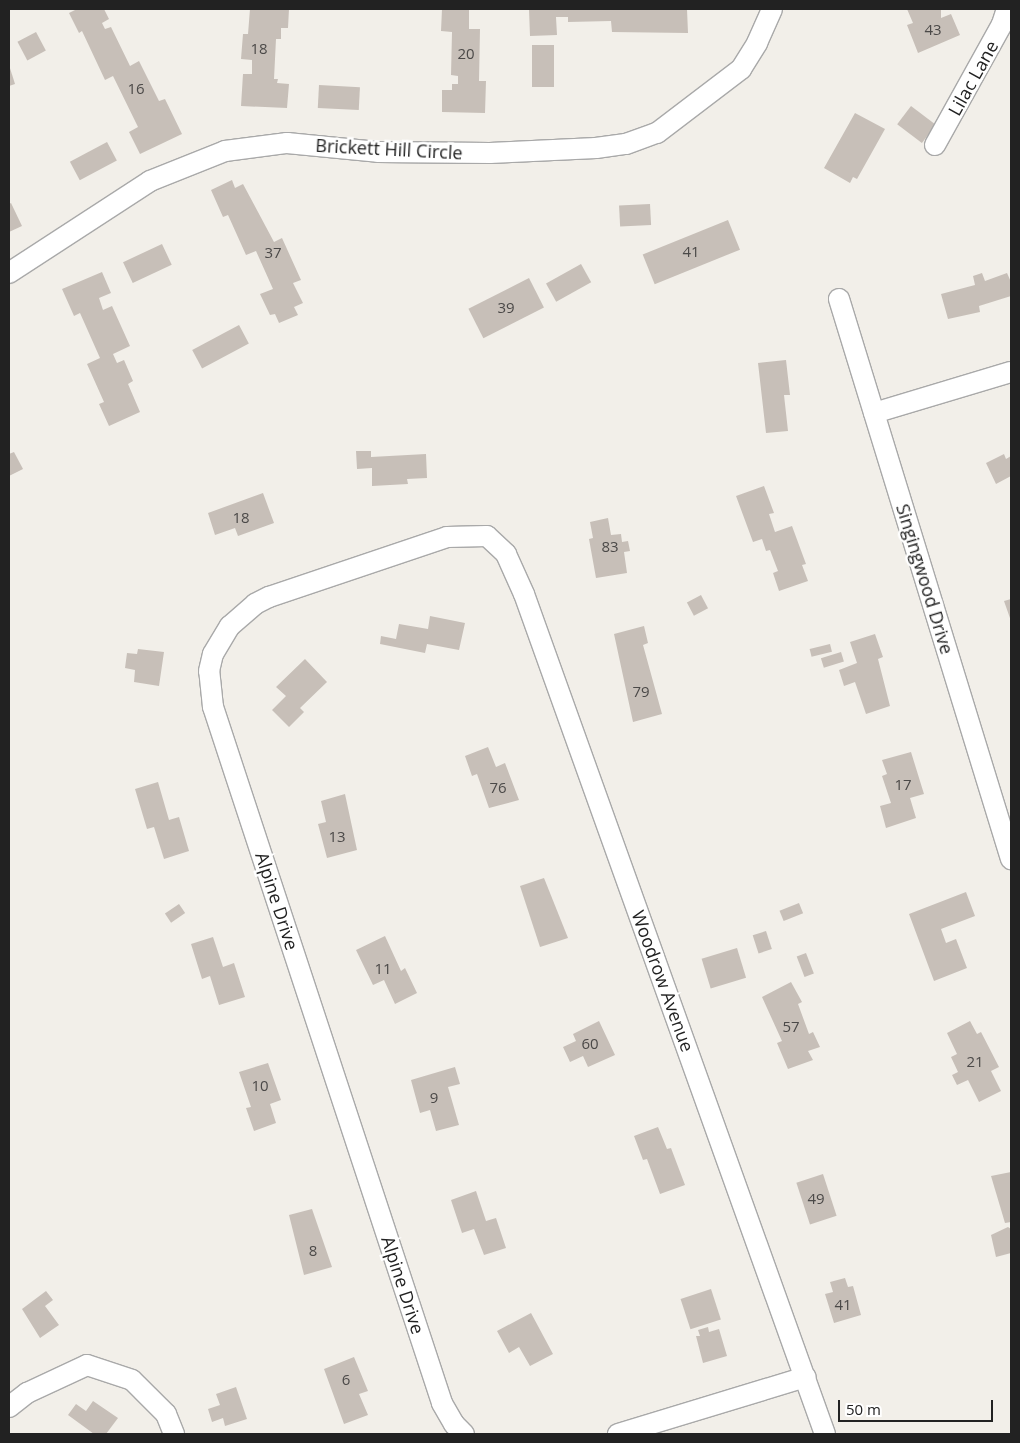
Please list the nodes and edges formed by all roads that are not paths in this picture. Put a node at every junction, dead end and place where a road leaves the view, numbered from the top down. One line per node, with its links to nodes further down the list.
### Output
1 (772, 9): 4 (street, Brickett Hill Circle)
2 (1007, 9): 3 (street, Lilac Lane)
3 (935, 145)
4 (9, 272)
5 (838, 299): 7 (street, Singingwood Drive)
6 (1011, 372): 7 (street)
7 (874, 413): 9 (street, Singingwood Drive)
8 (487, 536): 10 (street, Woodrow Avenue); 13 (street, Alpine Drive)
9 (1011, 859)
10 (806, 1377): 14 (street); 15 (street, Woodrow Avenue)
11 (9, 1408): 12 (street)
12 (174, 1434)
13 (464, 1434)
14 (618, 1434)
15 (825, 1434)

